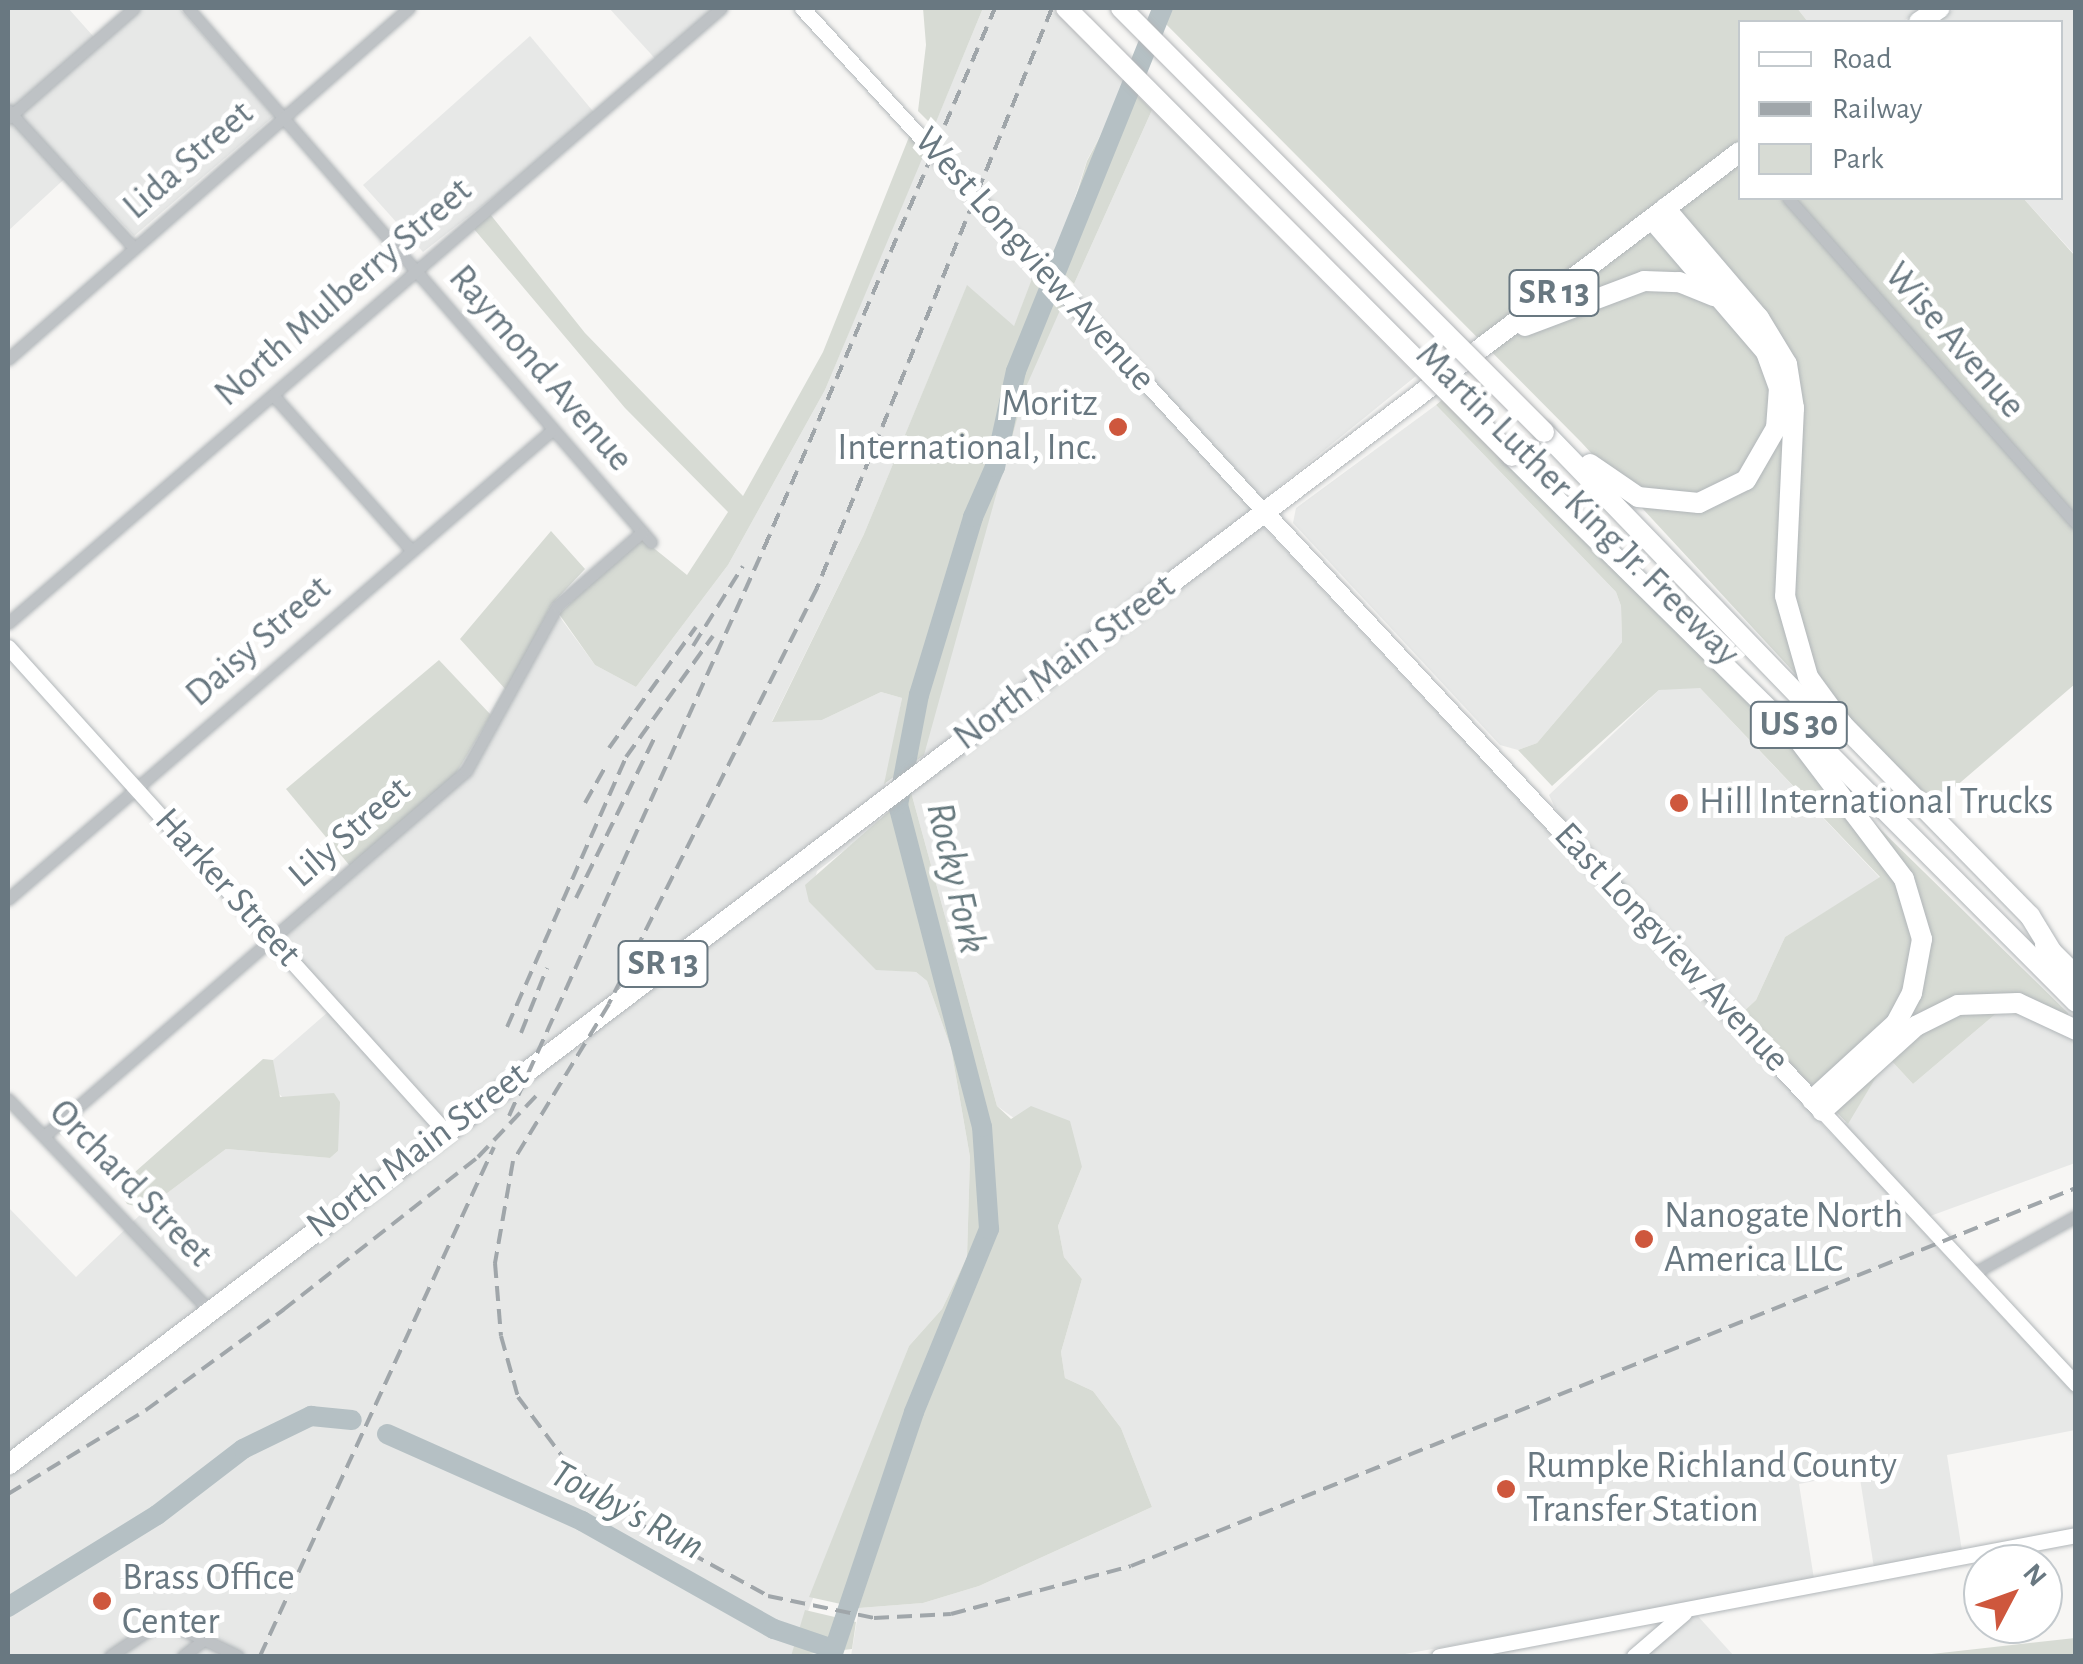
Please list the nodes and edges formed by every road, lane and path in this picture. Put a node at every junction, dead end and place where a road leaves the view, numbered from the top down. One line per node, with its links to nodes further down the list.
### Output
1 (134, 8): 10 (street)
2 (188, 8): 11 (street, Raymond Avenue)
3 (409, 8): 11 (street, Lida Street)
4 (720, 8): 16 (street, North Mulberry Street)
5 (802, 8): 24 (street, West Longview Avenue)
6 (1066, 8): 23 (highway, bridge)
7 (1080, 8): 23 (highway, Martin Luther King Jr. Freeway / US 30)
8 (1121, 8): 21 (highway, Martin Luther King Jr. Freeway / US 30, bridge)
9 (1134, 8): 21 (highway)
10 (9, 114): 15 (street)
11 (284, 118): 15 (street, Lida Street); 16 (street, Raymond Avenue)
12 (1738, 154): 14 (highway, North Main Street / SR 13)
13 (1790, 200): 25 (street, Wise Avenue)
14 (1659, 214): 17 (highway); 18 (highway, North Main Street / SR 13); 33 (highway)
15 (134, 248): 19 (street, Lida Street)
16 (416, 270): 20 (street, North Mulberry Street); 22 (street, Raymond Avenue)
17 (1731, 308): 18 (highway); 21 (highway)
18 (1496, 338): 24 (highway, North Main Street / SR 13)
19 (8, 359)
20 (273, 395): 27 (street); 28 (street, North Mulberry Street)
21 (1547, 430): 33 (highway, Martin Luther King Jr. Freeway / US 30)
22 (550, 432): 26 (street, Raymond Avenue); 27 (street, Daisy Street)
23 (1516, 454): 35 (highway, Martin Luther King Jr. Freeway / US 30); 38 (highway)
24 (1266, 514): 38 (main road, East Longview Avenue); 39 (highway, North Main Street / SR 13)
25 (2076, 523)
26 (646, 537): 32 (street, Lily Street)
27 (411, 550): 30 (street, Daisy Street)
28 (8, 623)
29 (8, 647): 30 (street, Harker Street)
30 (136, 788): 31 (street, Daisy Street); 32 (street, Harker Street)
31 (8, 899)
32 (273, 938): 39 (street, Harker Street); 40 (street, Lily Street)
33 (2052, 952): 34 (highway, Martin Luther King Jr. Freeway / US 30)
34 (2076, 976)
35 (2076, 1002)
36 (2076, 1030): 38 (highway)
37 (8, 1098): 40 (street, Orchard Street)
38 (1817, 1106): 42 (street, East Longview Avenue)
39 (444, 1130): 43 (highway, North Main Street / SR 13)
40 (44, 1136): 43 (street, Orchard Street)
41 (2076, 1216): 42 (street)
42 (1972, 1274): 44 (street, East Longview Avenue)
43 (209, 1310): 45 (highway, North Main Street / SR 13)
44 (2076, 1384)
45 (8, 1465)
46 (2076, 1535): 47 (street)
47 (1686, 1610): 52 (street); 53 (street)
48 (205, 1639): 49 (street); 50 (street); 51 (street)
49 (110, 1656)
50 (183, 1656)
51 (238, 1656)
52 (1439, 1656)
53 (1634, 1656)

